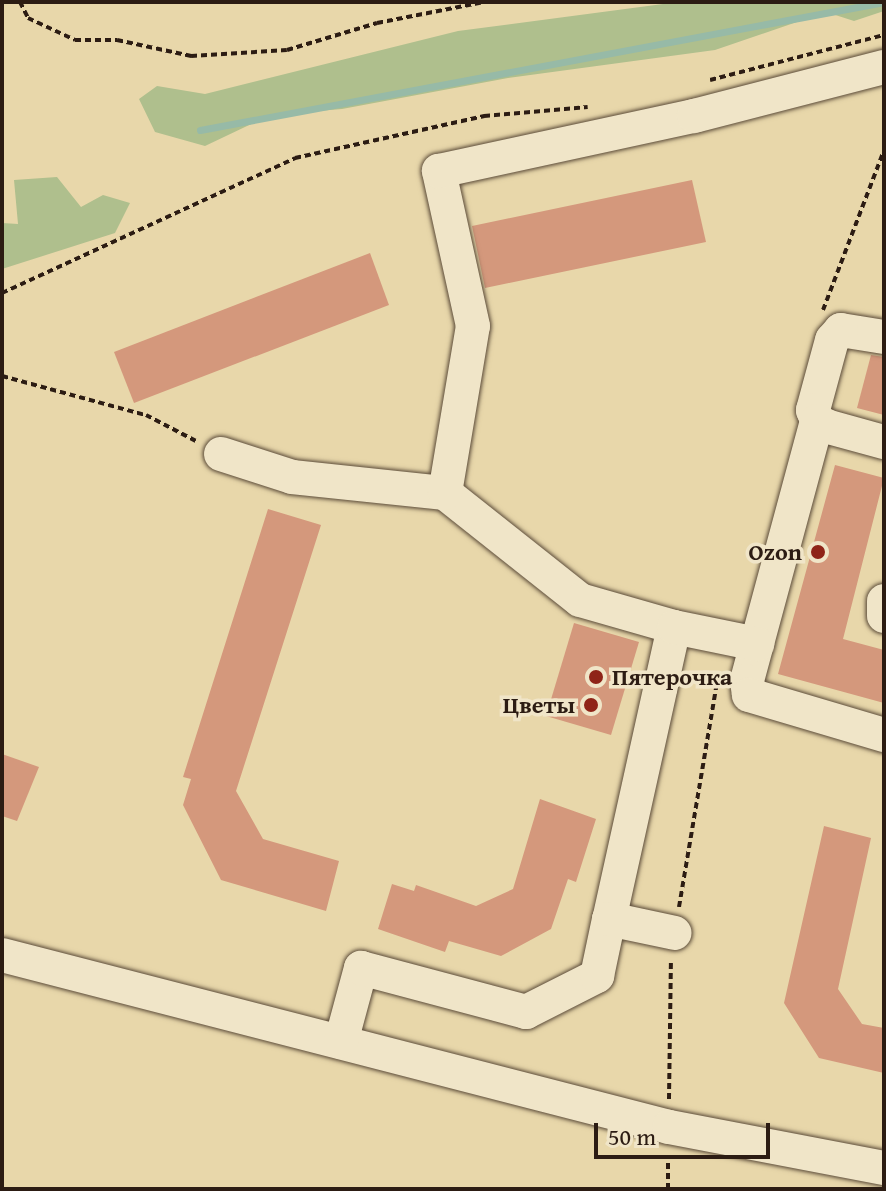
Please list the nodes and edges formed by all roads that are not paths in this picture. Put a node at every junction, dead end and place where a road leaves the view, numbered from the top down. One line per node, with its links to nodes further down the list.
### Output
1 (884, 67): 6 (street)
2 (884, 337): 3 (street)
3 (817, 421): 4 (street); 10 (street)
4 (884, 442)
5 (221, 454): 6 (street)
6 (445, 493): 9 (street)
7 (884, 601): 8 (street)
8 (884, 616)
9 (674, 627): 10 (street); 12 (street)
10 (757, 644): 11 (street)
11 (884, 735)
12 (609, 919): 13 (street); 15 (street)
13 (675, 933)
14 (2, 955): 15 (street)
15 (341, 1042): 16 (street)
16 (884, 1168)

